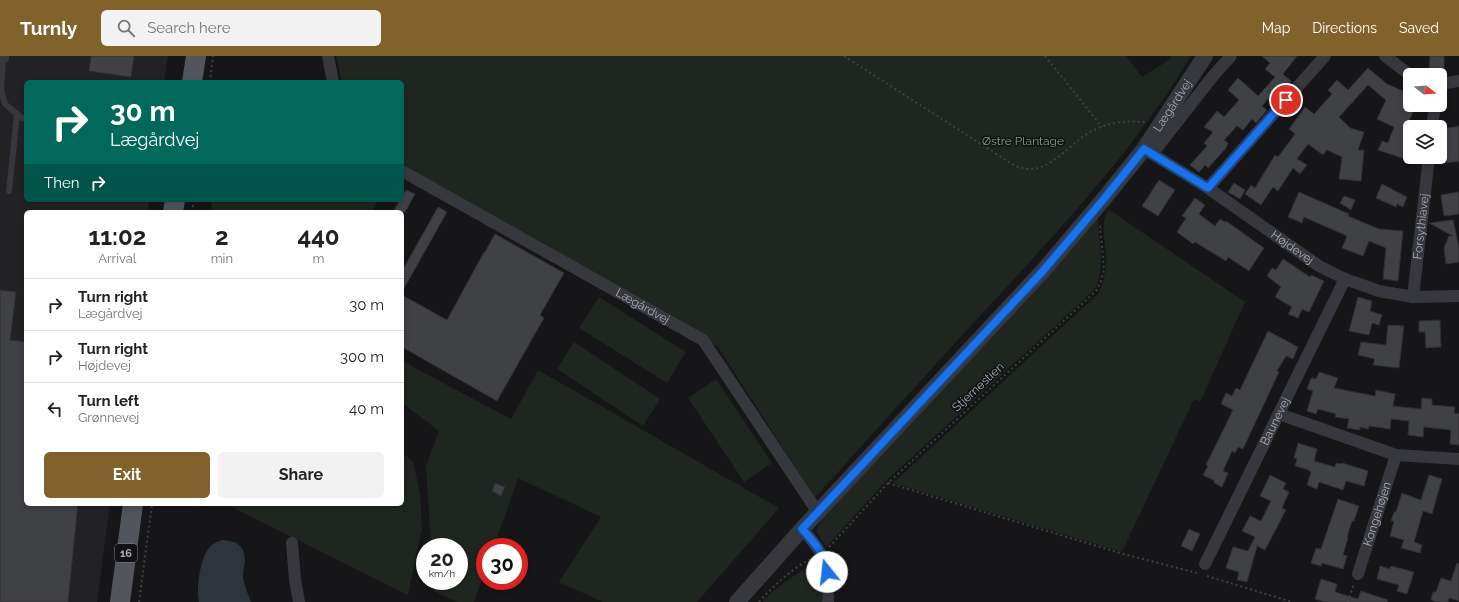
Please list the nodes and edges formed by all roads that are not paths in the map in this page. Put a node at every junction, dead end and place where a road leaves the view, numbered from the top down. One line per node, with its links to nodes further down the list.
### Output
1 (191, 56): 10 (main road)
2 (196, 56): 11 (main road)
3 (328, 56): 12 (street)
4 (1204, 56): 17 (street, Lægårdvej)
5 (1231, 56): 17 (street)
6 (1325, 56): 20 (street)
7 (1385, 56): 9 (street)
8 (2, 57): 15 (lane)
9 (1403, 70)
10 (190, 80)
11 (190, 80)
12 (333, 80)
13 (1459, 80): 14 (street)
14 (1447, 83)
15 (17, 114): 16 (lane); 21 (lane)
16 (24, 118)
17 (1148, 151): 20 (street, Højdevej); 29 (street, Lægårdvej)
18 (1428, 164): 24 (street, Forsythiavej)
19 (404, 172): 29 (street, Lægårdvej)
20 (1208, 188): 22 (street, Højdevej)
21 (8, 191)
22 (1344, 280): 24 (street, Højdevej); 25 (street, Baunevej)
23 (1459, 296): 24 (street, Højdevej)
24 (1413, 297)
25 (1279, 414): 26 (street); 32 (street, Baunevej)
26 (1396, 454): 27 (street); 33 (street, Kongehøjen)
27 (1459, 459)
28 (133, 506): 34 (main road, 16)
29 (819, 512): 30 (street, Lægårdvej)
30 (802, 529): 36 (street, Lægårdvej); 37 (street)
31 (292, 543): 35 (street)
32 (1205, 564)
33 (1358, 574)
34 (120, 602)
35 (299, 602)
36 (737, 602)
37 (828, 602)

